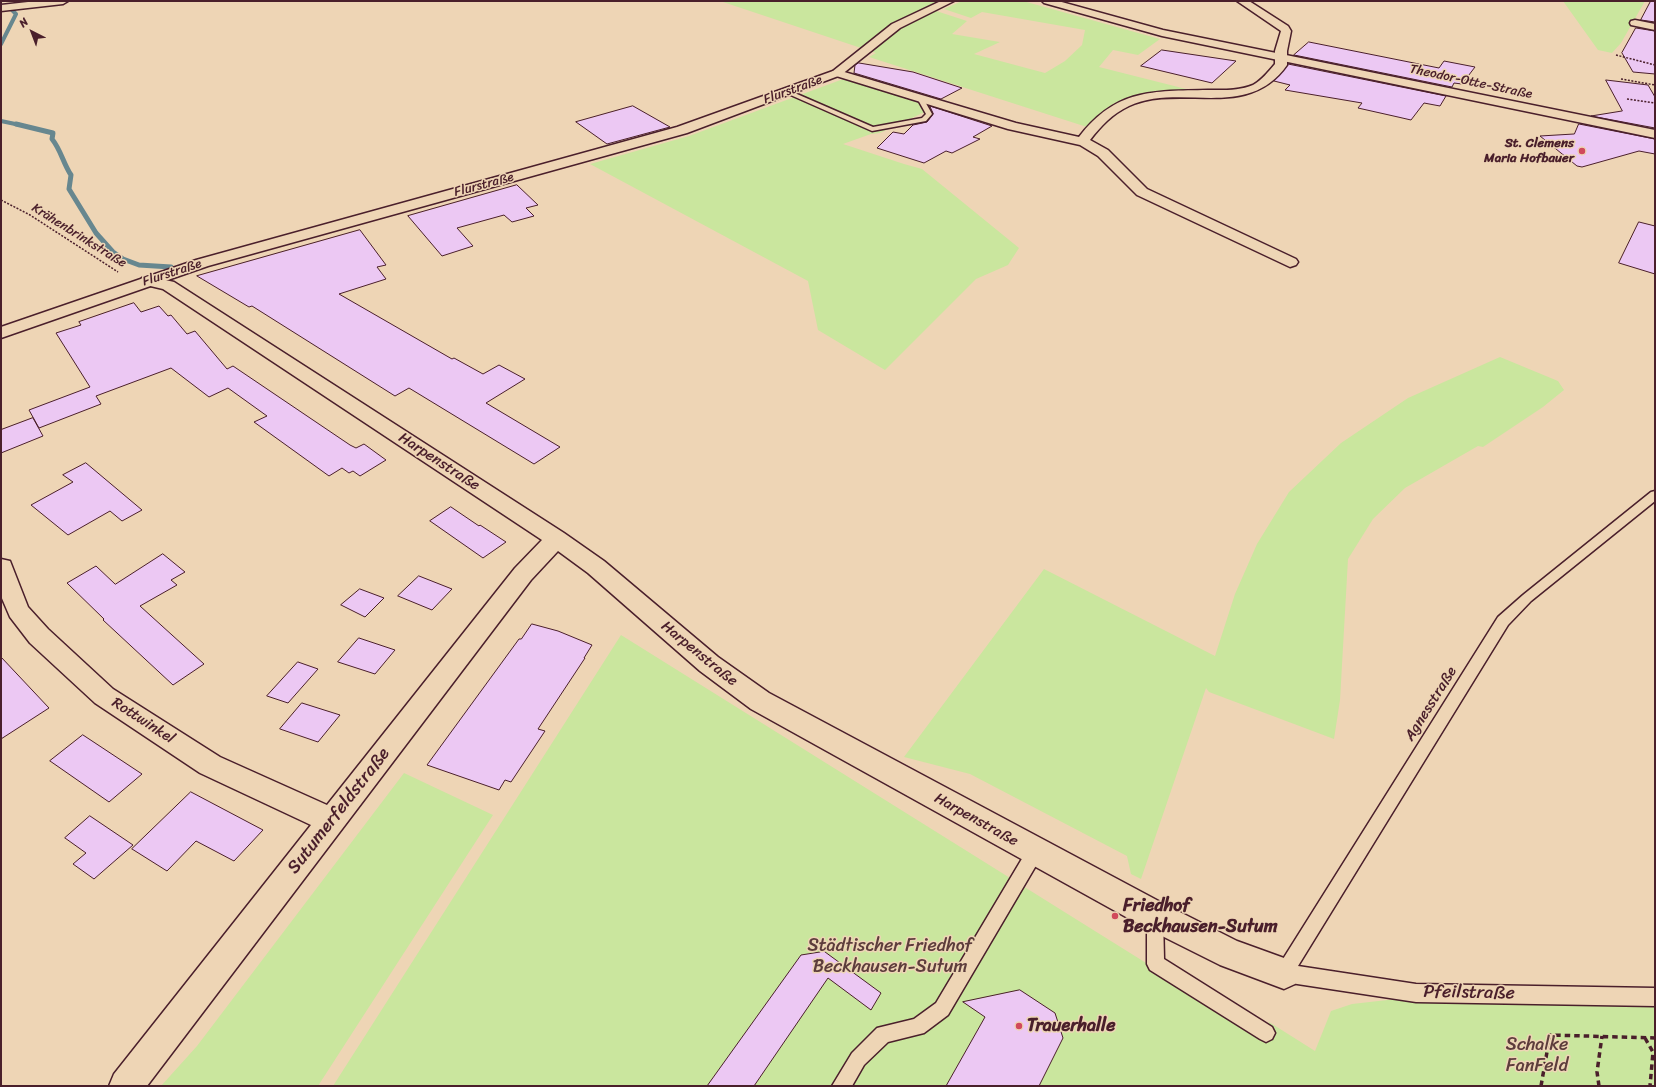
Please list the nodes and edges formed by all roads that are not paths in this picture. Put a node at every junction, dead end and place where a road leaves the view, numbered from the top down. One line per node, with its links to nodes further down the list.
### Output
1 (63, 1): 5 (street)
2 (949, 1): 9 (street, Flurstraße)
3 (1047, 1): 8 (street, Theodor-Otte-Straße)
4 (1242, 1): 8 (street)
5 (1, 8)
6 (1635, 23): 7 (street)
7 (1655, 27)
8 (1282, 58): 12 (street, Theodor-Otte-Straße); 13 (street)
9 (837, 73): 10 (street, Flurstraße); 11 (street)
10 (788, 92): 11 (lane); 15 (street, Flurstraße)
11 (920, 98): 13 (street)
12 (1655, 134)
13 (1083, 141): 14 (street)
14 (1290, 262)
15 (148, 281): 16 (street, Flurstraße); 18 (street, Harpenstraße)
16 (1, 333)
17 (1655, 495): 23 (lane, Agnesstraße)
18 (556, 539): 20 (street, Sutumerfeldstraße); 21 (street, Harpenstraße)
19 (2, 567): 20 (street, Rottwinkel)
20 (331, 821): 26 (street, Sutumerfeldstraße)
21 (1035, 852): 22 (street, Harpenstraße); 27 (lane)
22 (1155, 916): 23 (street, Harpenstraße); 25 (lane)
23 (1284, 973): 24 (lane, Pfeilstraße)
24 (1655, 997)
25 (1266, 1032)
26 (126, 1086)
27 (841, 1086)

